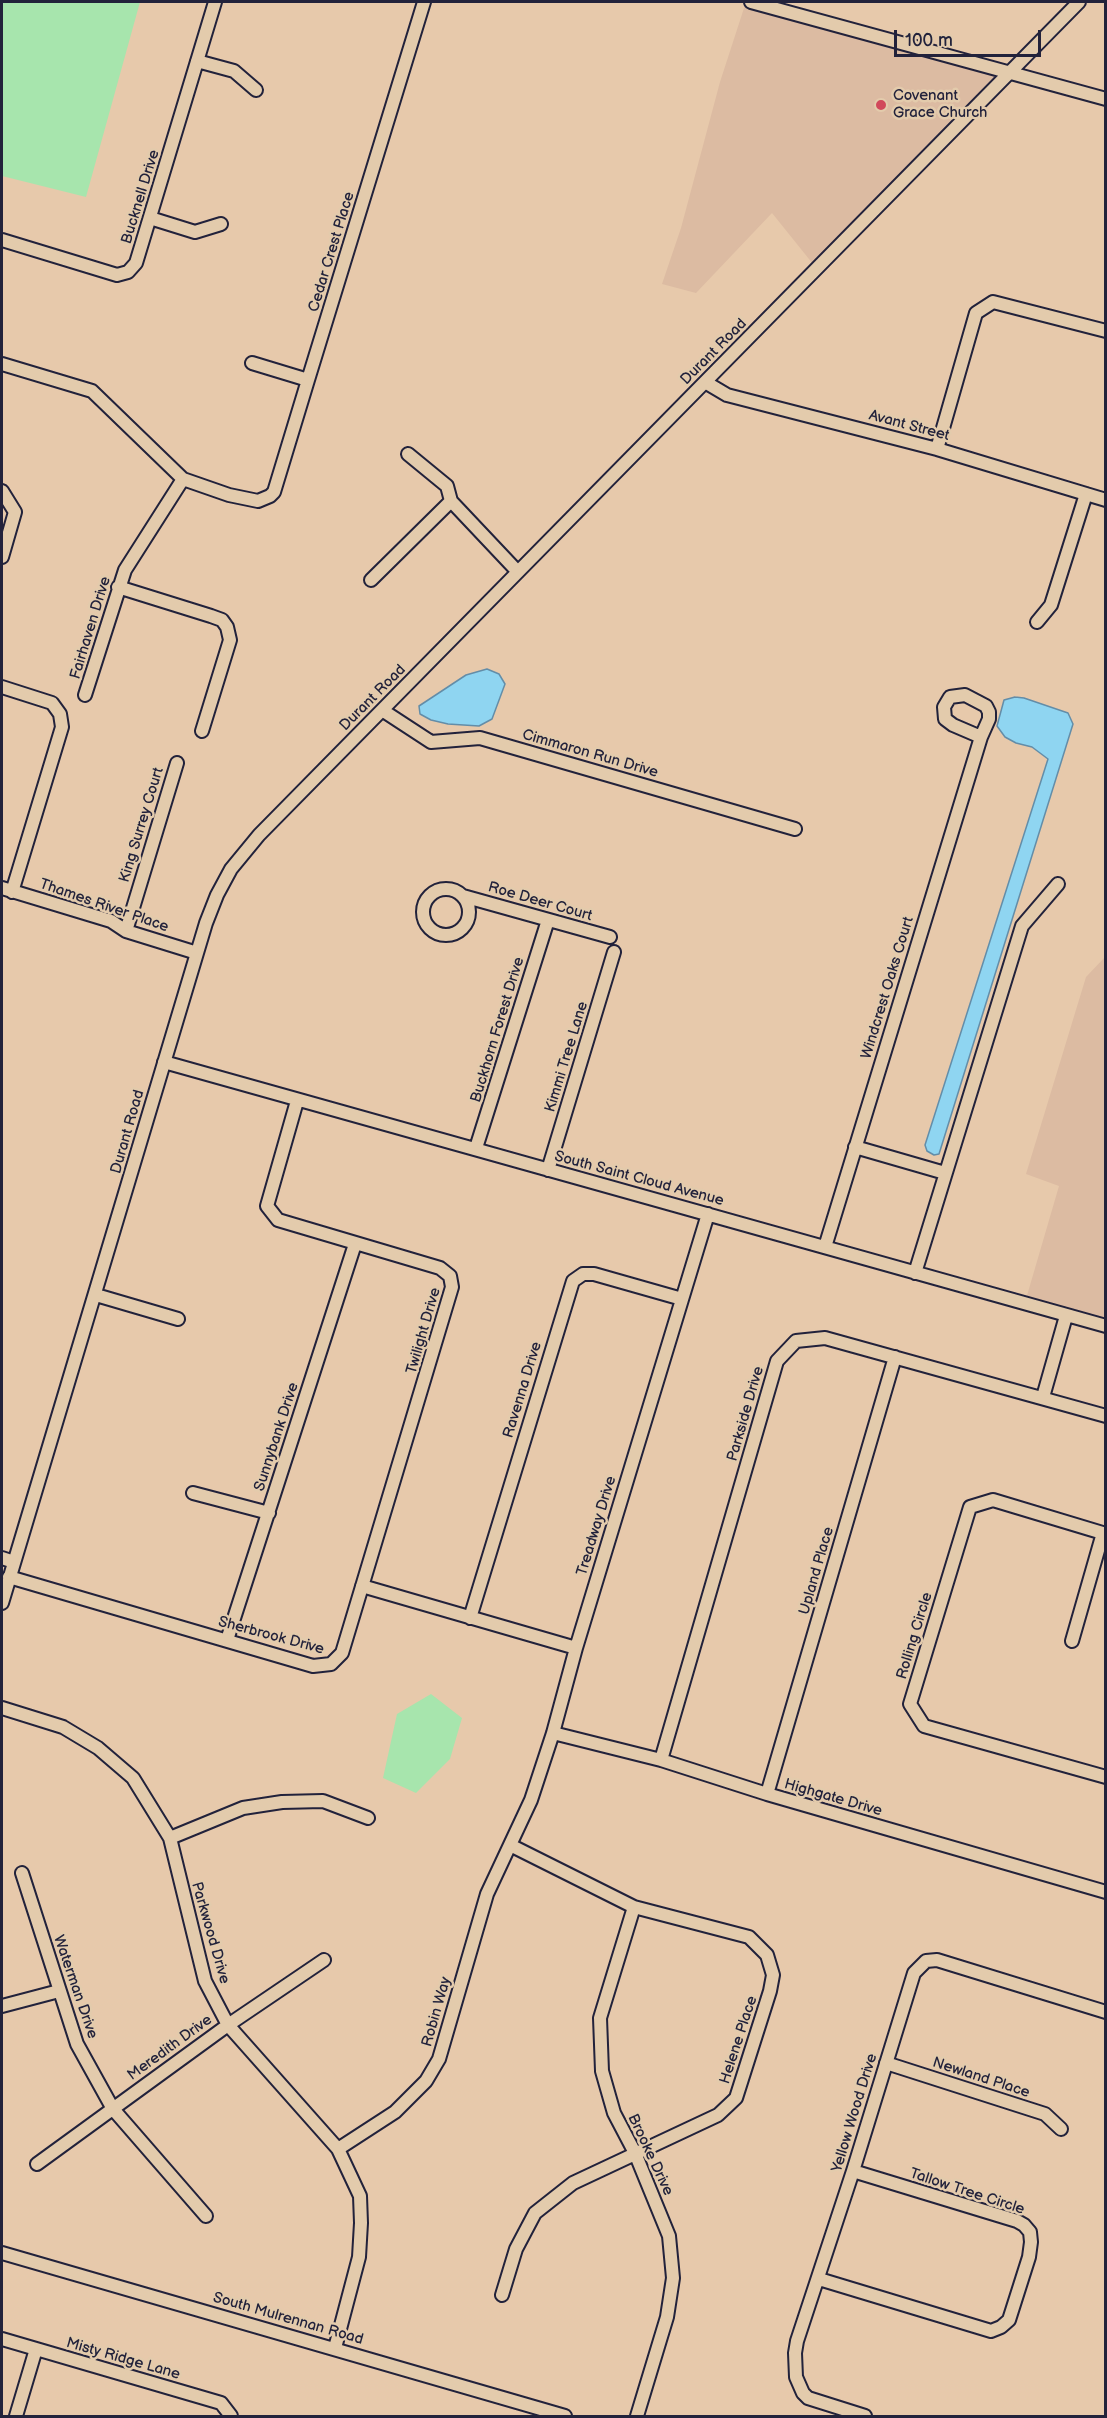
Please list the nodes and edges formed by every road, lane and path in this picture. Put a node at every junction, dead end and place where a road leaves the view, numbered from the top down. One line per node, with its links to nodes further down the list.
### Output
1 (215, 2): 5 (street, Bucknell Drive)
2 (424, 2): 15 (street, Cedar Crest Place)
3 (756, 2): 6 (street)
4 (1079, 2): 6 (street, Durant Road)
5 (197, 61): 7 (street); 9 (street, Bucknell Drive)
6 (1009, 72): 8 (street); 16 (street, Durant Road)
7 (255, 90)
8 (1106, 99)
9 (150, 218): 10 (street); 11 (street, Bucknell Drive)
10 (221, 224)
11 (2, 240)
12 (1106, 331): 17 (street)
13 (252, 363): 15 (street)
14 (2, 364): 19 (street)
15 (308, 380): 19 (street, Cedar Crest Place)
16 (705, 382): 17 (street, Avant Street); 25 (street, Durant Road)
17 (937, 449): 21 (street, Avant Street)
18 (408, 454): 23 (street)
19 (183, 479): 27 (street, Fairhaven Drive)
20 (2, 491): 24 (street)
21 (1086, 494): 22 (street, Avant Street); 28 (street)
22 (1106, 500)
23 (451, 501): 25 (street); 26 (street)
24 (2, 557)
25 (518, 572): 31 (street, Durant Road)
26 (371, 580)
27 (118, 587): 30 (street, Fairhaven Drive); 32 (street)
28 (1037, 622)
29 (2, 687): 37 (street)
30 (85, 695)
31 (381, 710): 35 (street, Cimmaron Run Drive); 43 (street, Durant Road)
32 (202, 731)
33 (981, 737): 46 (street, Windcrest Oaks Court)
34 (177, 763): 40 (street, King Surrey Court)
35 (795, 829)
36 (1058, 884): 49 (street)
37 (7, 890): 40 (street, Thames River Place)
38 (463, 896): 39 (street, Roe Deer Court)
39 (548, 920): 41 (street, Roe Deer Court); 47 (street, Buckhorn Forest Drive)
40 (126, 931): 43 (street, Thames River Place)
41 (610, 937)
42 (614, 952): 48 (street, Kimmi Tree Lane)
43 (197, 953): 44 (street, Durant Road)
44 (164, 1062): 45 (street, South Saint Cloud Avenue); 54 (street, Durant Road)
45 (297, 1101): 47 (street, South Saint Cloud Avenue); 51 (street, Twilight Drive)
46 (855, 1147): 49 (street); 52 (street, Windcrest Oaks Court)
47 (476, 1148): 48 (street, South Saint Cloud Avenue)
48 (548, 1170): 50 (street, South Saint Cloud Avenue)
49 (945, 1173): 53 (street)
50 (708, 1214): 52 (street, South Saint Cloud Avenue); 55 (street, Treadway Drive)
51 (355, 1244): 63 (street, Sunnybank Drive); 68 (street, Twilight Drive)
52 (825, 1247): 53 (street, South Saint Cloud Avenue)
53 (915, 1273): 56 (street, South Saint Cloud Avenue)
54 (96, 1295): 57 (street); 66 (street, Durant Road)
55 (682, 1299): 70 (street, Ravenna Drive); 73 (street, Treadway Drive)
56 (1066, 1316): 58 (street, South Saint Cloud Avenue); 60 (street)
57 (178, 1319)
58 (1106, 1326)
59 (896, 1357): 60 (street, Parkside Drive); 76 (street, Parkside Drive); 78 (street, Upland Place)
60 (1043, 1397): 61 (street)
61 (1106, 1416)
62 (193, 1493): 63 (street)
63 (269, 1513): 71 (street, Sunnybank Drive)
64 (1104, 1533): 72 (street); 77 (street, Rolling Circle)
65 (2, 1558): 66 (street)
66 (14, 1562): 67 (street, Durant Road)
67 (6, 1584): 69 (street, Durant Road); 71 (street, Sherbrook Drive)
68 (362, 1586): 70 (street); 71 (street, Sherbrook Drive)
69 (2, 1603)
70 (470, 1618): 73 (street)
71 (227, 1640)
72 (1072, 1641)
73 (576, 1648): 75 (street, Treadway Drive)
74 (2, 1708): 80 (street, Parkwood Drive)
75 (553, 1733): 76 (street, Highgate Drive); 81 (street, Treadway Drive)
76 (661, 1760): 78 (street, Highgate Drive)
77 (1106, 1777)
78 (767, 1794): 83 (street, Highgate Drive)
79 (368, 1818): 80 (street)
80 (170, 1838): 89 (street, Parkwood Drive)
81 (510, 1845): 84 (street, Helene Place); 93 (street, Robin Way)
82 (22, 1873): 86 (street, Waterman Drive)
83 (1106, 1892)
84 (634, 1907): 94 (street, Brooke Drive); 94 (street, Helene Place)
85 (324, 1960): 89 (street, Meredith Drive)
86 (59, 1991): 87 (street); 91 (street, Waterman Drive)
87 (2, 2006)
88 (1106, 2012): 90 (street, Yellow Wood Drive)
89 (228, 2025): 91 (street, Meredith Drive); 93 (street, Parkwood Drive)
90 (886, 2063): 92 (street, Newland Place); 96 (street, Yellow Wood Drive)
91 (113, 2109): 95 (street, Meredith Drive); 97 (street, Waterman Drive)
92 (1061, 2129)
93 (338, 2149): 102 (street, Parkwood Drive)
94 (635, 2153): 100 (street, Helene Place); 107 (street, Brooke Drive)
95 (37, 2164)
96 (853, 2171): 99 (street, Yellow Wood Drive); 99 (street, Tallow Tree Circle)
97 (206, 2216)
98 (2, 2253): 102 (street, South Mulrennan Road)
99 (819, 2279): 108 (street, Yellow Wood Drive)
100 (502, 2295)
101 (2, 2339): 103 (street, Misty Ridge Lane)
102 (335, 2348): 106 (street, South Mulrennan Road)
103 (36, 2349): 104 (street); 105 (street, Misty Ridge Lane)
104 (16, 2416)
105 (231, 2416)
106 (565, 2416)
107 (637, 2416)
108 (865, 2416)

